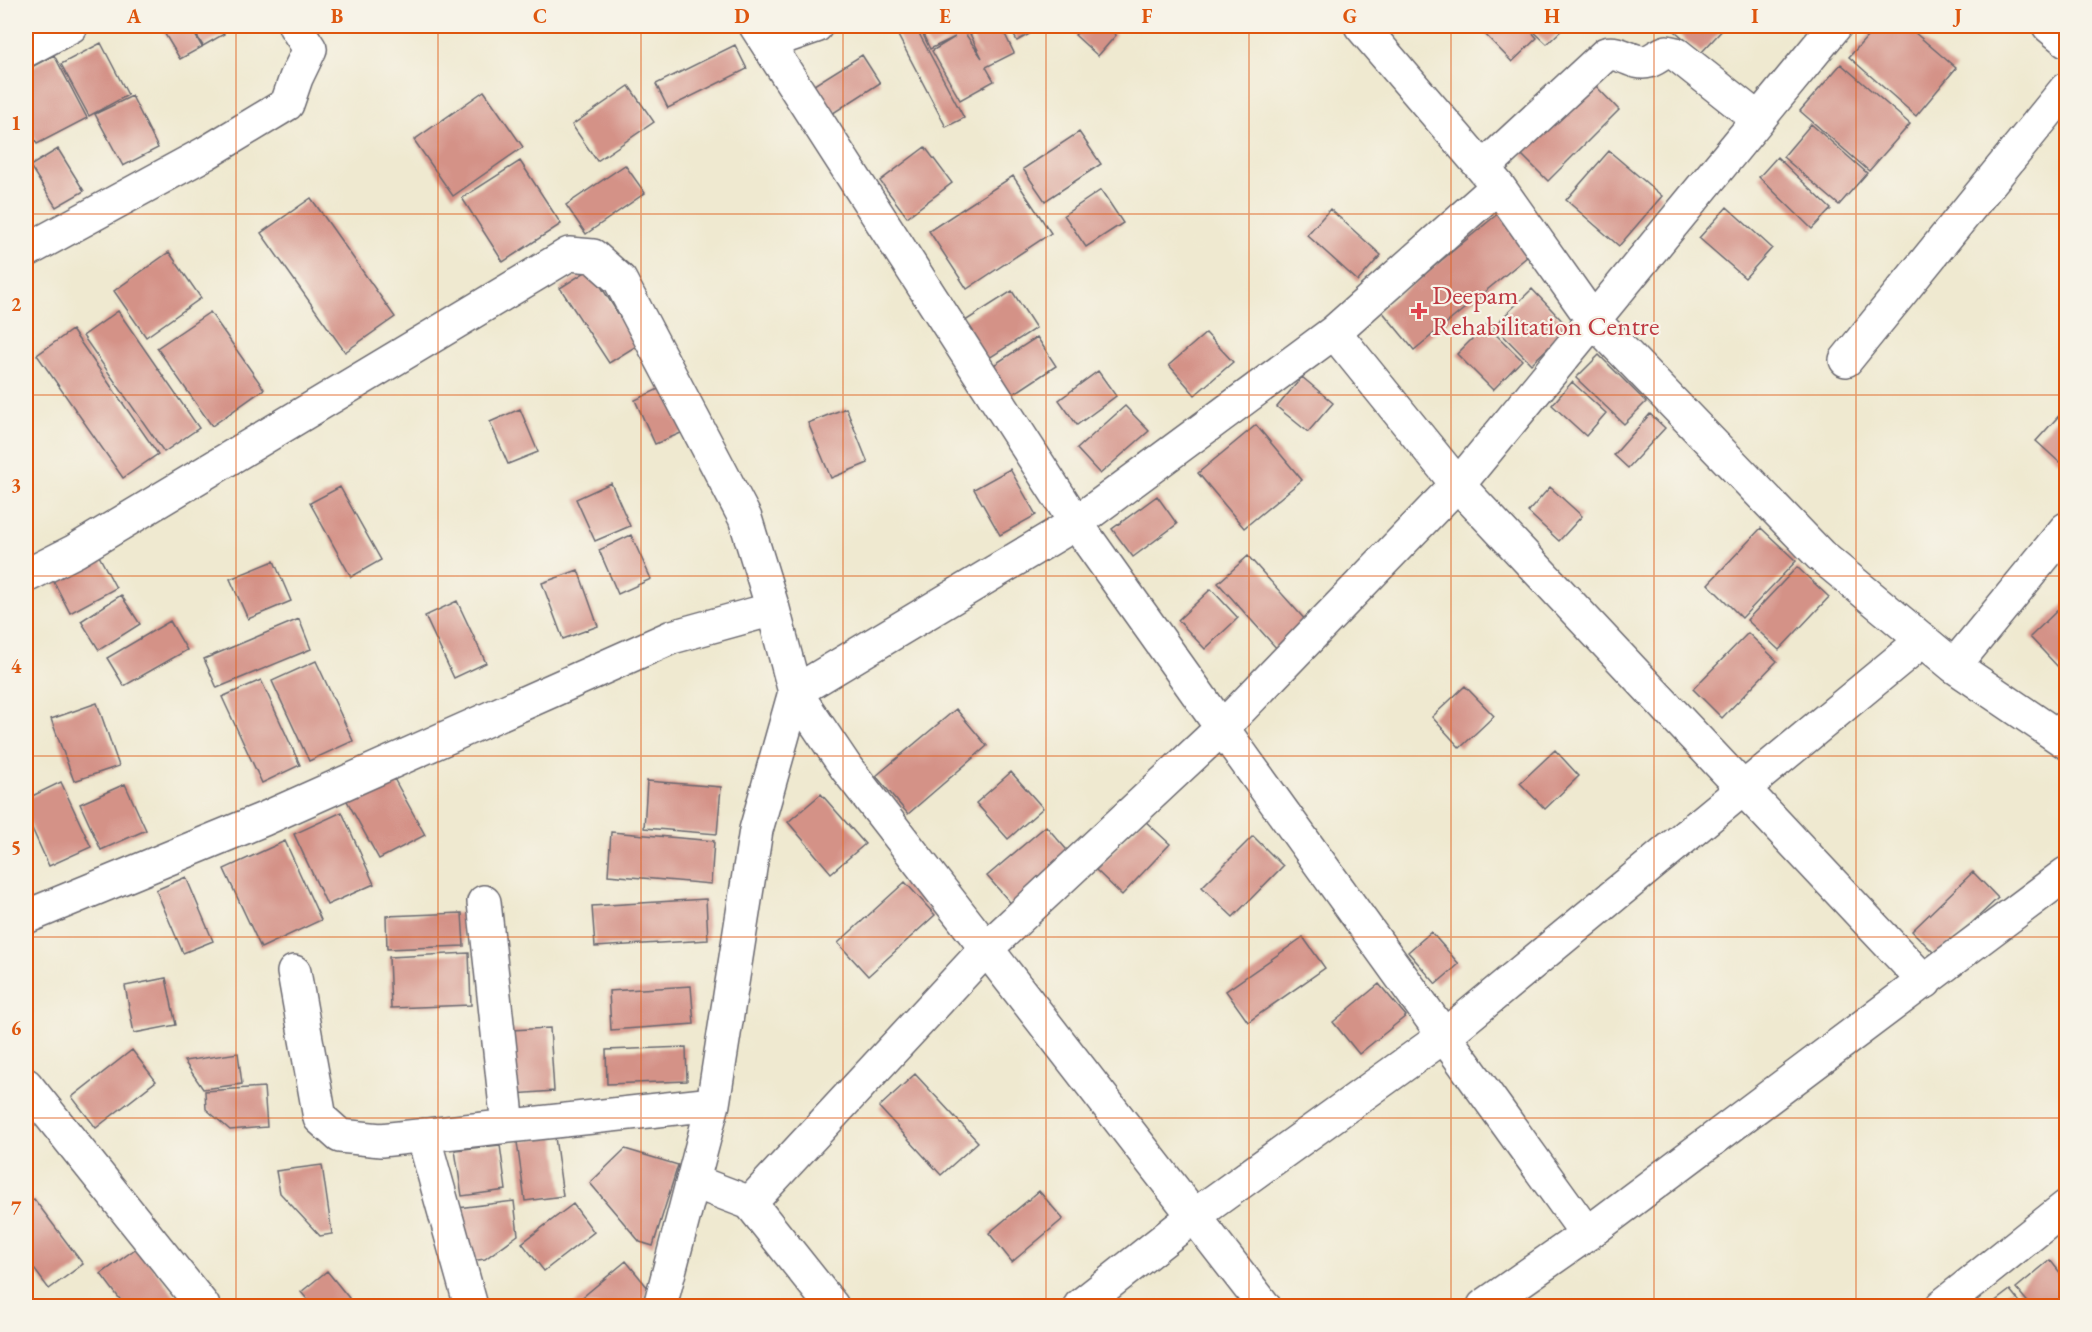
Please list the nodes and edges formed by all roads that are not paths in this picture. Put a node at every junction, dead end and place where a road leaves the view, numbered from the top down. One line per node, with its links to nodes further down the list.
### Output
1 (71, 26): 9 (street)
2 (294, 26): 13 (street)
3 (816, 26): 7 (street)
4 (1361, 26): 12 (street)
5 (1835, 26): 11 (street)
6 (2049, 26): 8 (street)
7 (761, 34): 18 (street)
8 (2067, 40)
9 (26, 50)
10 (2067, 89): 16 (street)
11 (1758, 119): 12 (street); 14 (street)
12 (1491, 177): 14 (street); 15 (street)
13 (26, 251)
14 (1593, 320): 17 (street); 22 (street)
15 (1334, 332): 17 (street); 18 (street)
16 (1846, 360)
17 (1457, 484): 25 (street); 27 (street)
18 (1076, 523): 24 (street); 25 (street)
19 (2067, 528): 23 (street)
20 (26, 576): 21 (street)
21 (773, 609): 24 (street); 30 (street)
22 (1923, 640): 23 (street); 27 (street)
23 (1954, 666): 26 (street)
24 (795, 692): 31 (street); 36 (street)
25 (1222, 728): 31 (street); 34 (street)
26 (2067, 742)
27 (1741, 788): 33 (street); 34 (street)
28 (2067, 874): 33 (street)
29 (484, 902): 37 (street)
30 (26, 917)
31 (986, 949): 40 (street); 42 (street)
32 (294, 972): 38 (street)
33 (1925, 982): 43 (street)
34 (1444, 1036): 42 (street); 43 (street)
35 (26, 1085): 44 (street)
36 (713, 1104): 37 (street); 39 (street)
37 (508, 1126): 38 (street)
38 (423, 1135): 45 (street)
39 (695, 1182): 40 (street); 46 (street)
40 (750, 1203): 47 (street)
41 (2067, 1207): 51 (street)
42 (1194, 1216): 48 (street); 49 (street)
43 (1587, 1234): 50 (street)
44 (203, 1306)
45 (471, 1306)
46 (660, 1306)
47 (832, 1306)
48 (1080, 1306)
49 (1264, 1306)
50 (1484, 1306)
51 (1942, 1306)

